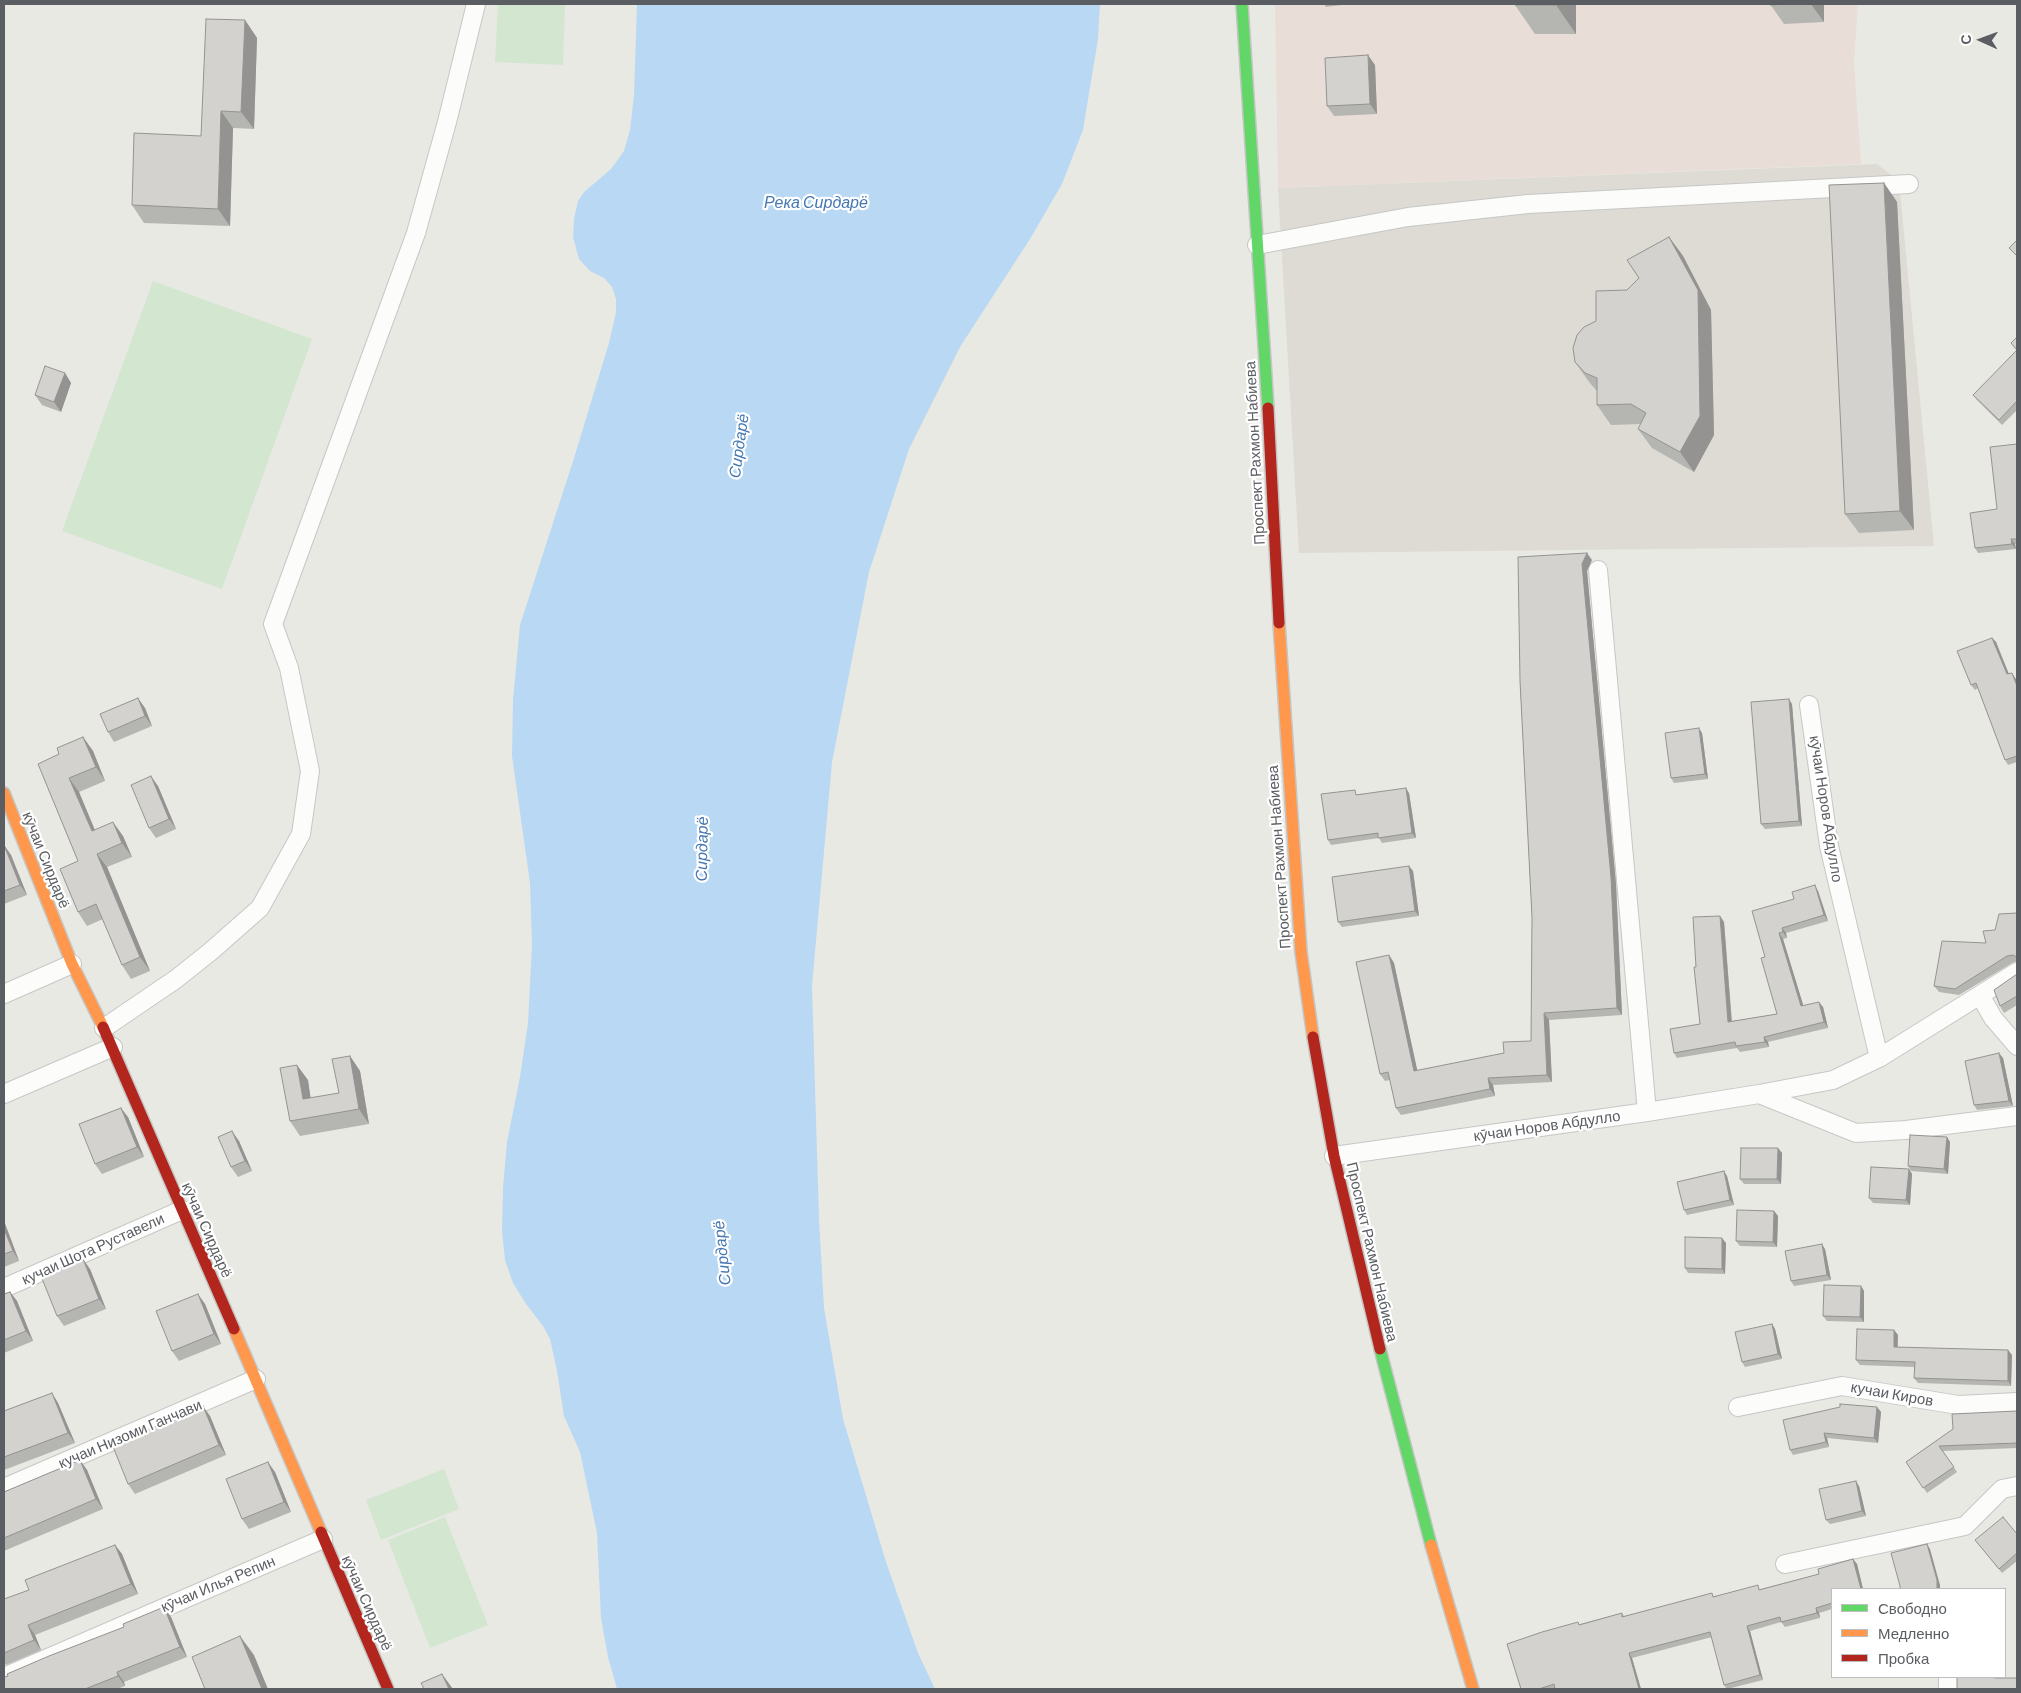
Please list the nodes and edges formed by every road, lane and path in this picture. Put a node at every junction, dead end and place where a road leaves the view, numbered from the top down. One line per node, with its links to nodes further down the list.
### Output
1 (476, 4): 12 (street)
2 (1242, 4): 4 (main road, Проспект Рахмон Набиева)
3 (1909, 184): 4 (street)
4 (1257, 245): 20 (main road, Проспект Рахмон Набиева)
5 (1598, 570): 18 (street)
6 (1809, 705): 15 (street, кӯчаи Норов Абдулло)
7 (4, 794): 8 (main road, кӯчаи Сирдарё)
8 (72, 964): 10 (street); 12 (main road, кӯчаи Сирдарё)
9 (2017, 972): 11 (street, кӯчаи Норов Абдулло)
10 (4, 994)
11 (1980, 995): 13 (street); 15 (street, кӯчаи Норов Абдулло)
12 (104, 1028): 14 (main road, кӯчаи Сирдарё)
13 (2017, 1046)
14 (113, 1047): 16 (street); 21 (main road, кӯчаи Сирдарё)
15 (1880, 1058): 17 (street, кӯчаи Норов Абдулло)
16 (4, 1094)
17 (1759, 1094): 18 (street, кӯчаи Норов Абдулло); 19 (street)
18 (1647, 1112): 20 (street, кӯчаи Норов Абдулло)
19 (2017, 1116)
20 (1334, 1156): 32 (main road, Проспект Рахмон Набиева)
21 (182, 1210): 22 (street, кучаи Шота Руставели); 23 (main road, кӯчаи Сирдарё)
22 (4, 1288)
23 (256, 1379): 27 (street, кучаи Низоми Ганчави); 28 (main road, кӯчаи Сирдарё)
24 (2017, 1402): 25 (street, кучаи Киров)
25 (1738, 1407)
26 (2017, 1486): 29 (street)
27 (4, 1488)
28 (323, 1539): 30 (street, кӯчаи Илья Репин); 31 (main road, кӯчаи Сирдарё)
29 (1785, 1564)
30 (4, 1677)
31 (386, 1684)
32 (1473, 1689)

